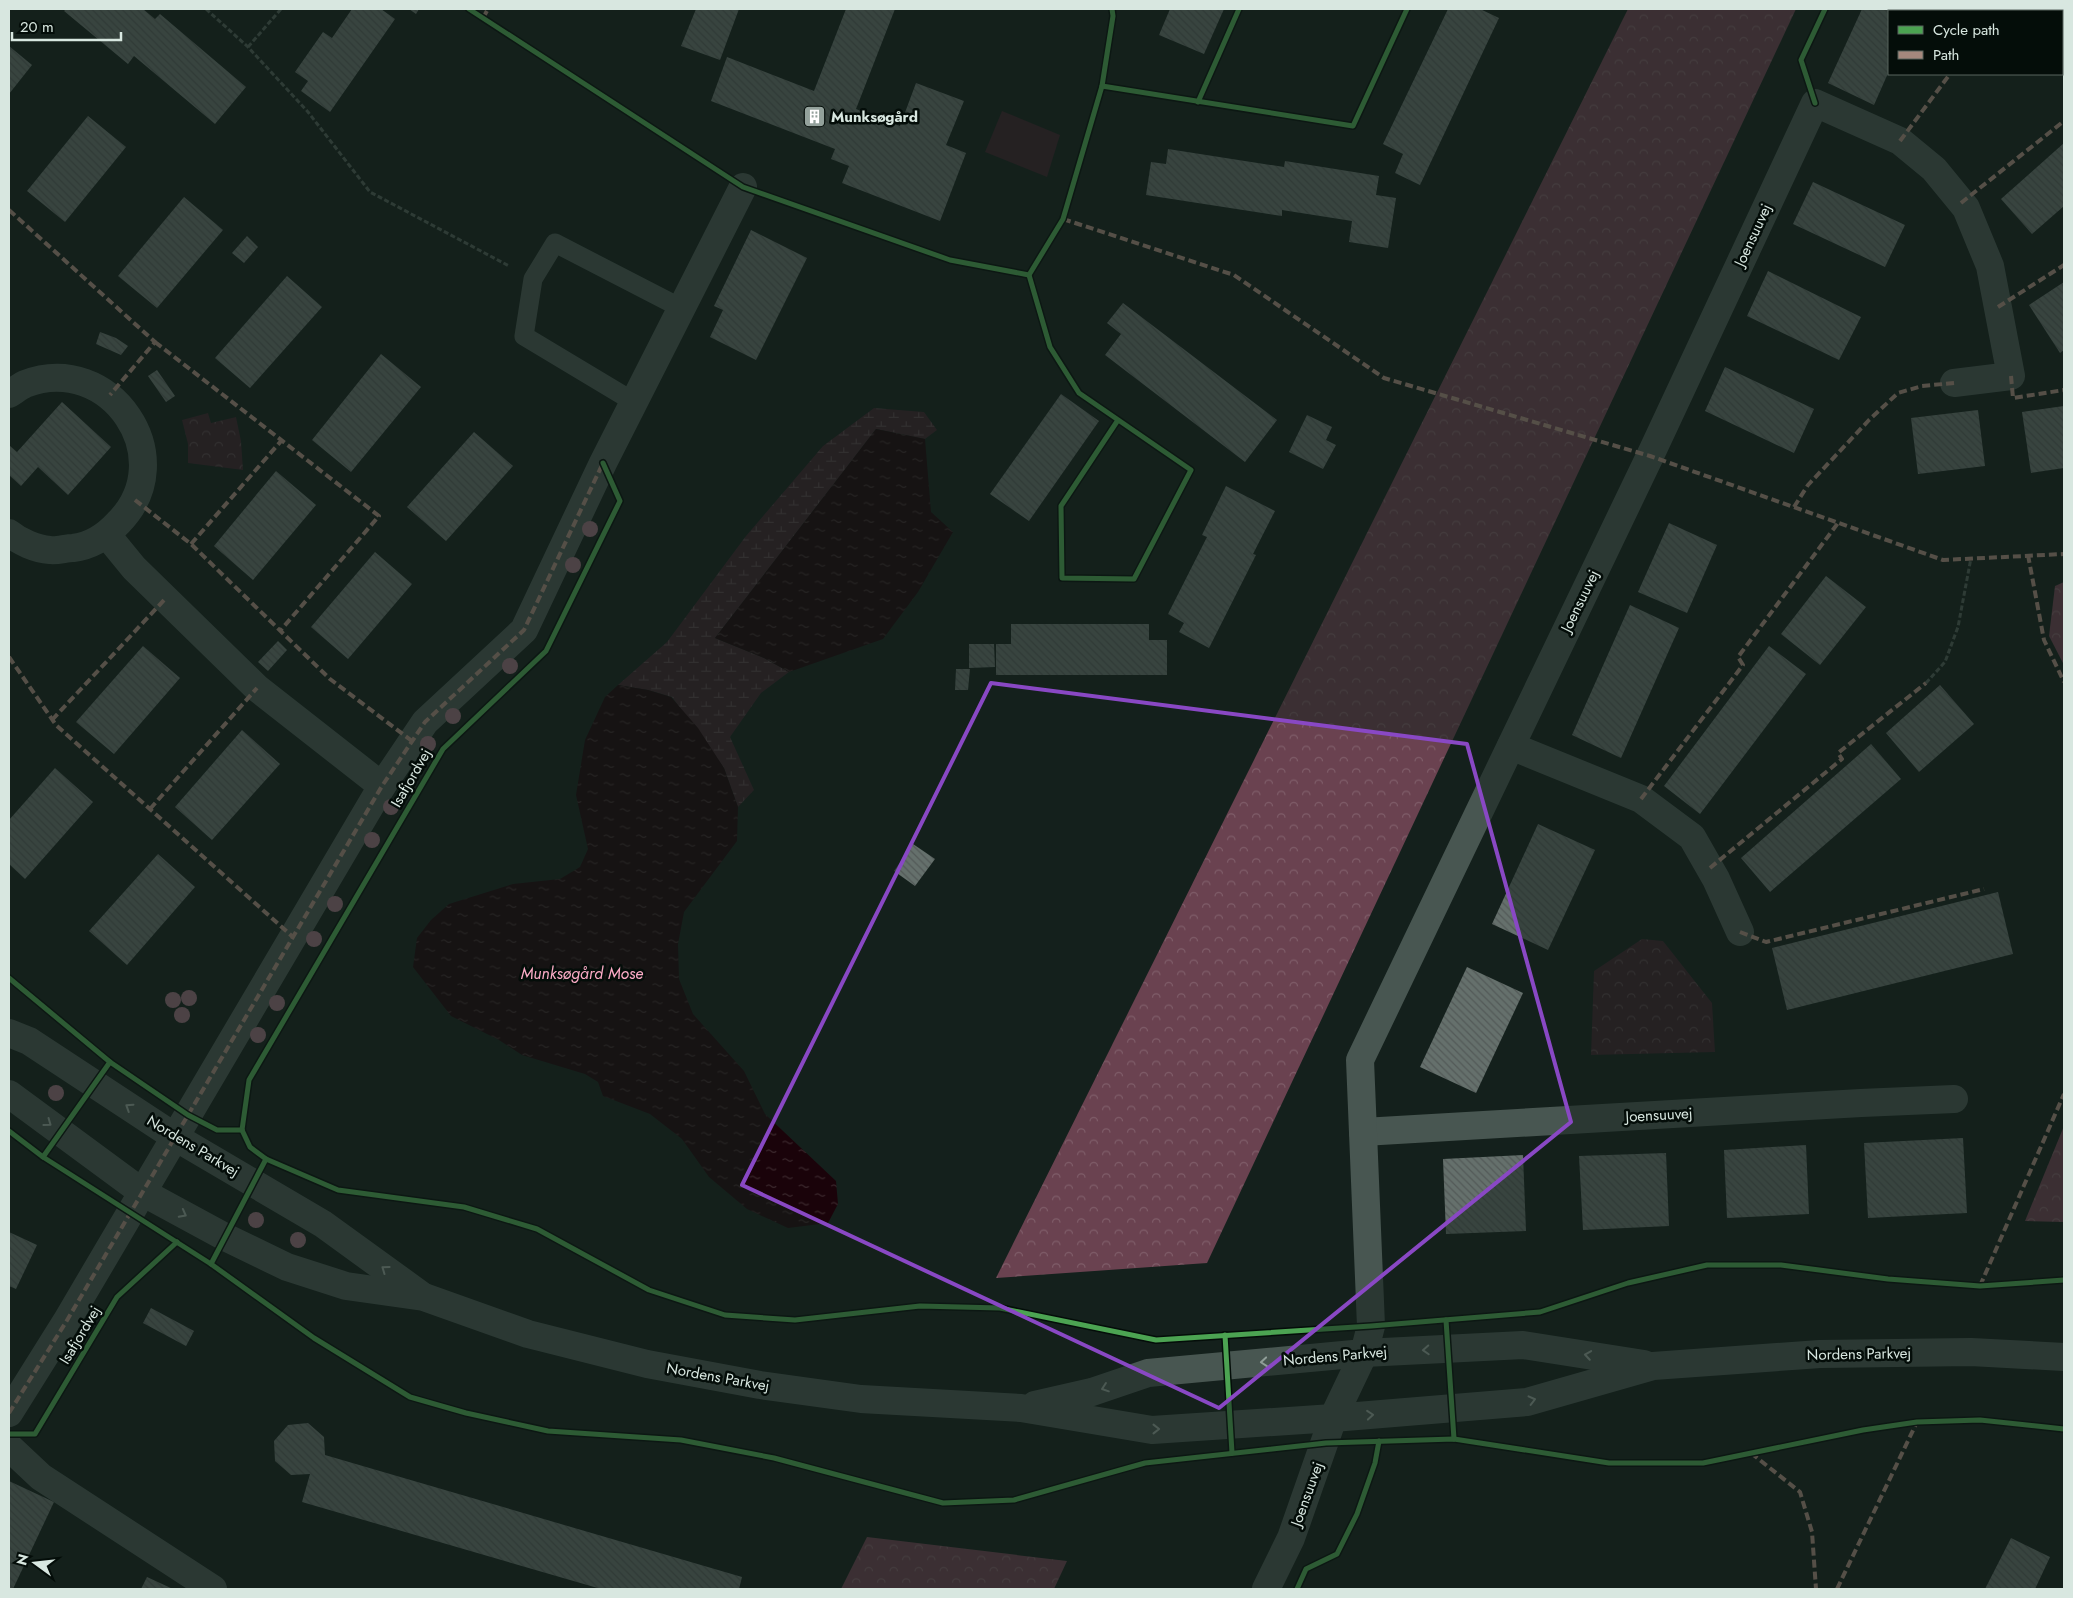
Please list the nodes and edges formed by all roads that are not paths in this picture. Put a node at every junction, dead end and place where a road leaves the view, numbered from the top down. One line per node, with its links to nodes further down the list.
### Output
1 (743, 187): 2 (street)
2 (681, 308): 5 (street); 5 (lane)
3 (1954, 383): 8 (street, Joensuuvej)
4 (9, 394): 7 (street)
5 (634, 402): 9 (street, Isafjordvej)
6 (9, 533): 7 (street)
7 (106, 535): 9 (street, Isafjordvej)
8 (1511, 746): 10 (street); 14 (street, Joensuuvej)
9 (382, 786): 15 (street, Isafjordvej)
10 (1740, 932)
11 (9, 1033): 15 (street, Nordens Parkvej, one-way to 11)
12 (9, 1094): 16 (street, Nordens Parkvej, one-way to 16)
13 (1954, 1099): 14 (street, Joensuuvej)
14 (1364, 1132): 18 (street, Joensuuvej)
15 (175, 1137): 16 (street, Isafjordvej); 17 (street, Nordens Parkvej, one-way to 15)
16 (142, 1192): 17 (street, Nordens Parkvej, one-way to 17); 22 (street, Isafjordvej)
17 (424, 1297): 21 (street, Nordens Parkvej)
18 (1364, 1353): 20 (street, Nordens Parkvej, one-way to 18); 21 (street, Nordens Parkvej, one-way to 21); 23 (street, Joensuuvej)
19 (2064, 1357): 20 (street, Nordens Parkvej)
20 (1654, 1366): 23 (street, Nordens Parkvej, one-way to 20)
21 (1021, 1408): 23 (street, Nordens Parkvej, one-way to 23)
22 (9, 1413)
23 (1333, 1418): 26 (street, Joensuuvej)
24 (9, 1447): 25 (street)
25 (213, 1589)
26 (1266, 1589)

